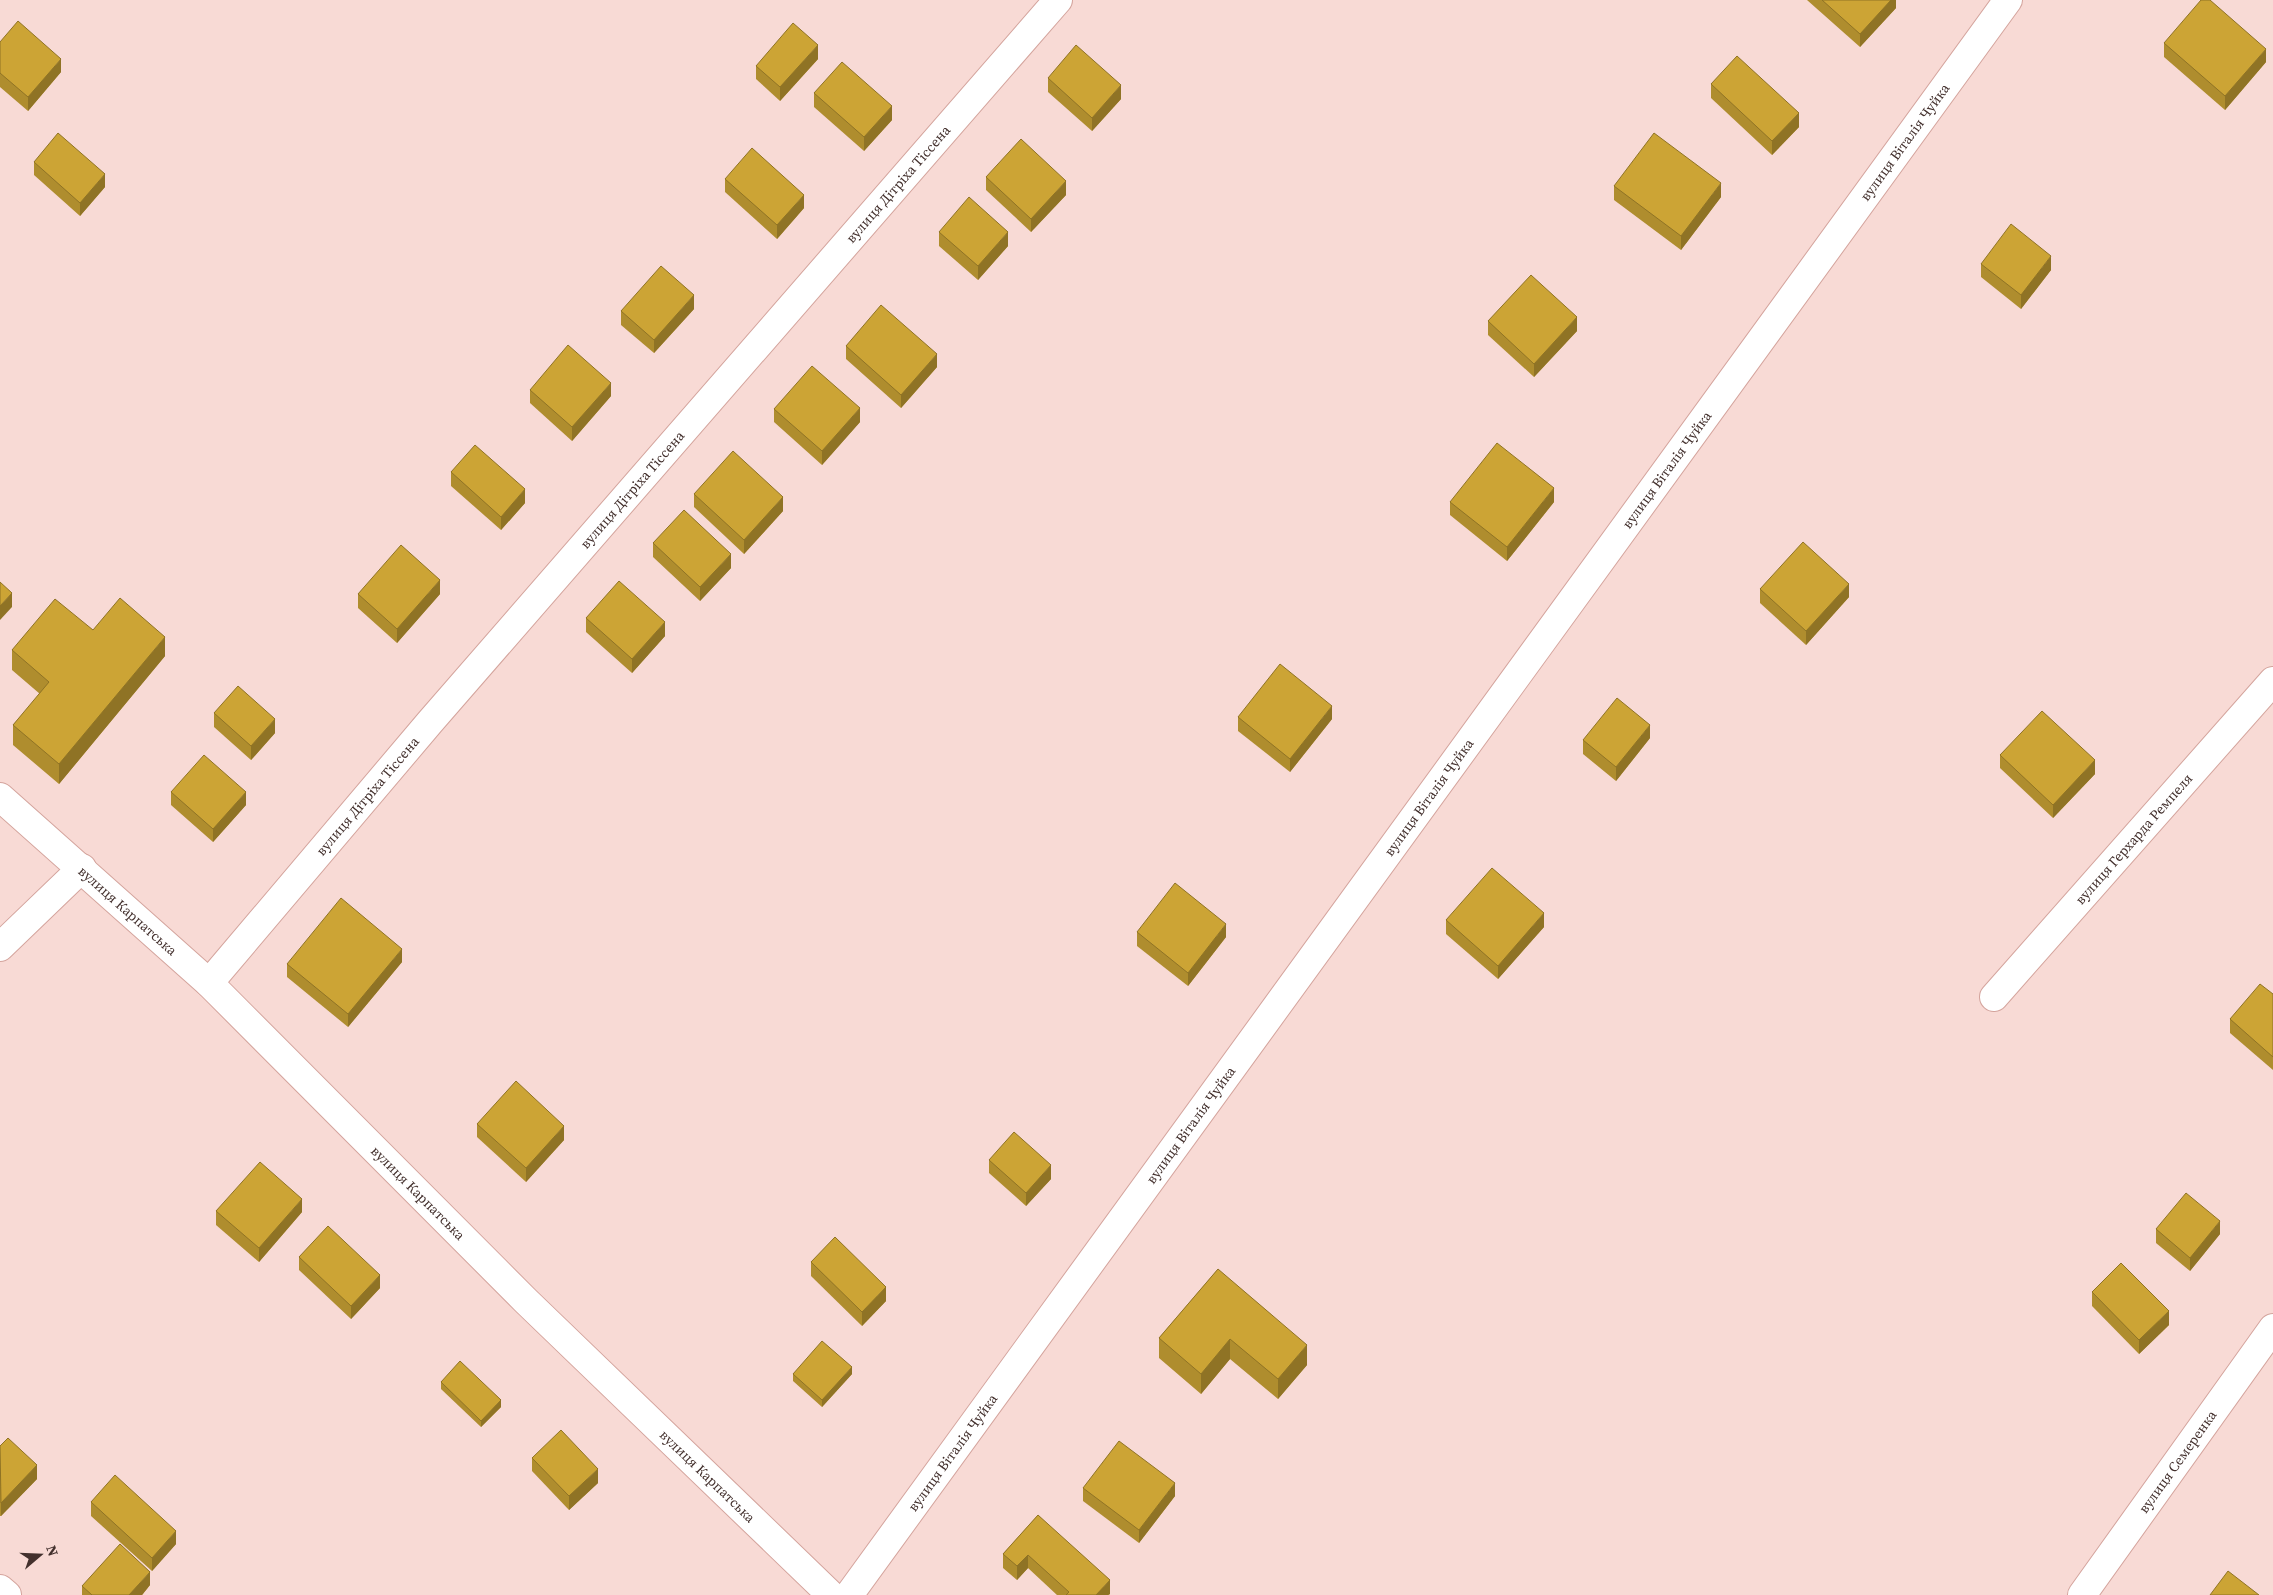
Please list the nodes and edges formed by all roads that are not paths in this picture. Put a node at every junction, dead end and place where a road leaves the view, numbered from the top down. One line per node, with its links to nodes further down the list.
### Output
1 (1058, 0): 7 (street, вулиця Дітріха Тіссена)
2 (2008, 0): 13 (street, вулиця Віталія Чуйка)
3 (2273, 681): 8 (street, вулиця Герхарда Ремпеля)
4 (0, 797): 5 (street, вулиця Карпатська)
5 (82, 868): 6 (street); 7 (street, вулиця Карпатська)
6 (0, 947)
7 (210, 983): 12 (street, вулиця Карпатська)
8 (1994, 997)
9 (2273, 1328): 14 (street, вулиця Семеренка)
10 (0, 1589): 11 (street)
11 (6, 1595)
12 (831, 1595)
13 (850, 1595)
14 (2082, 1595)

